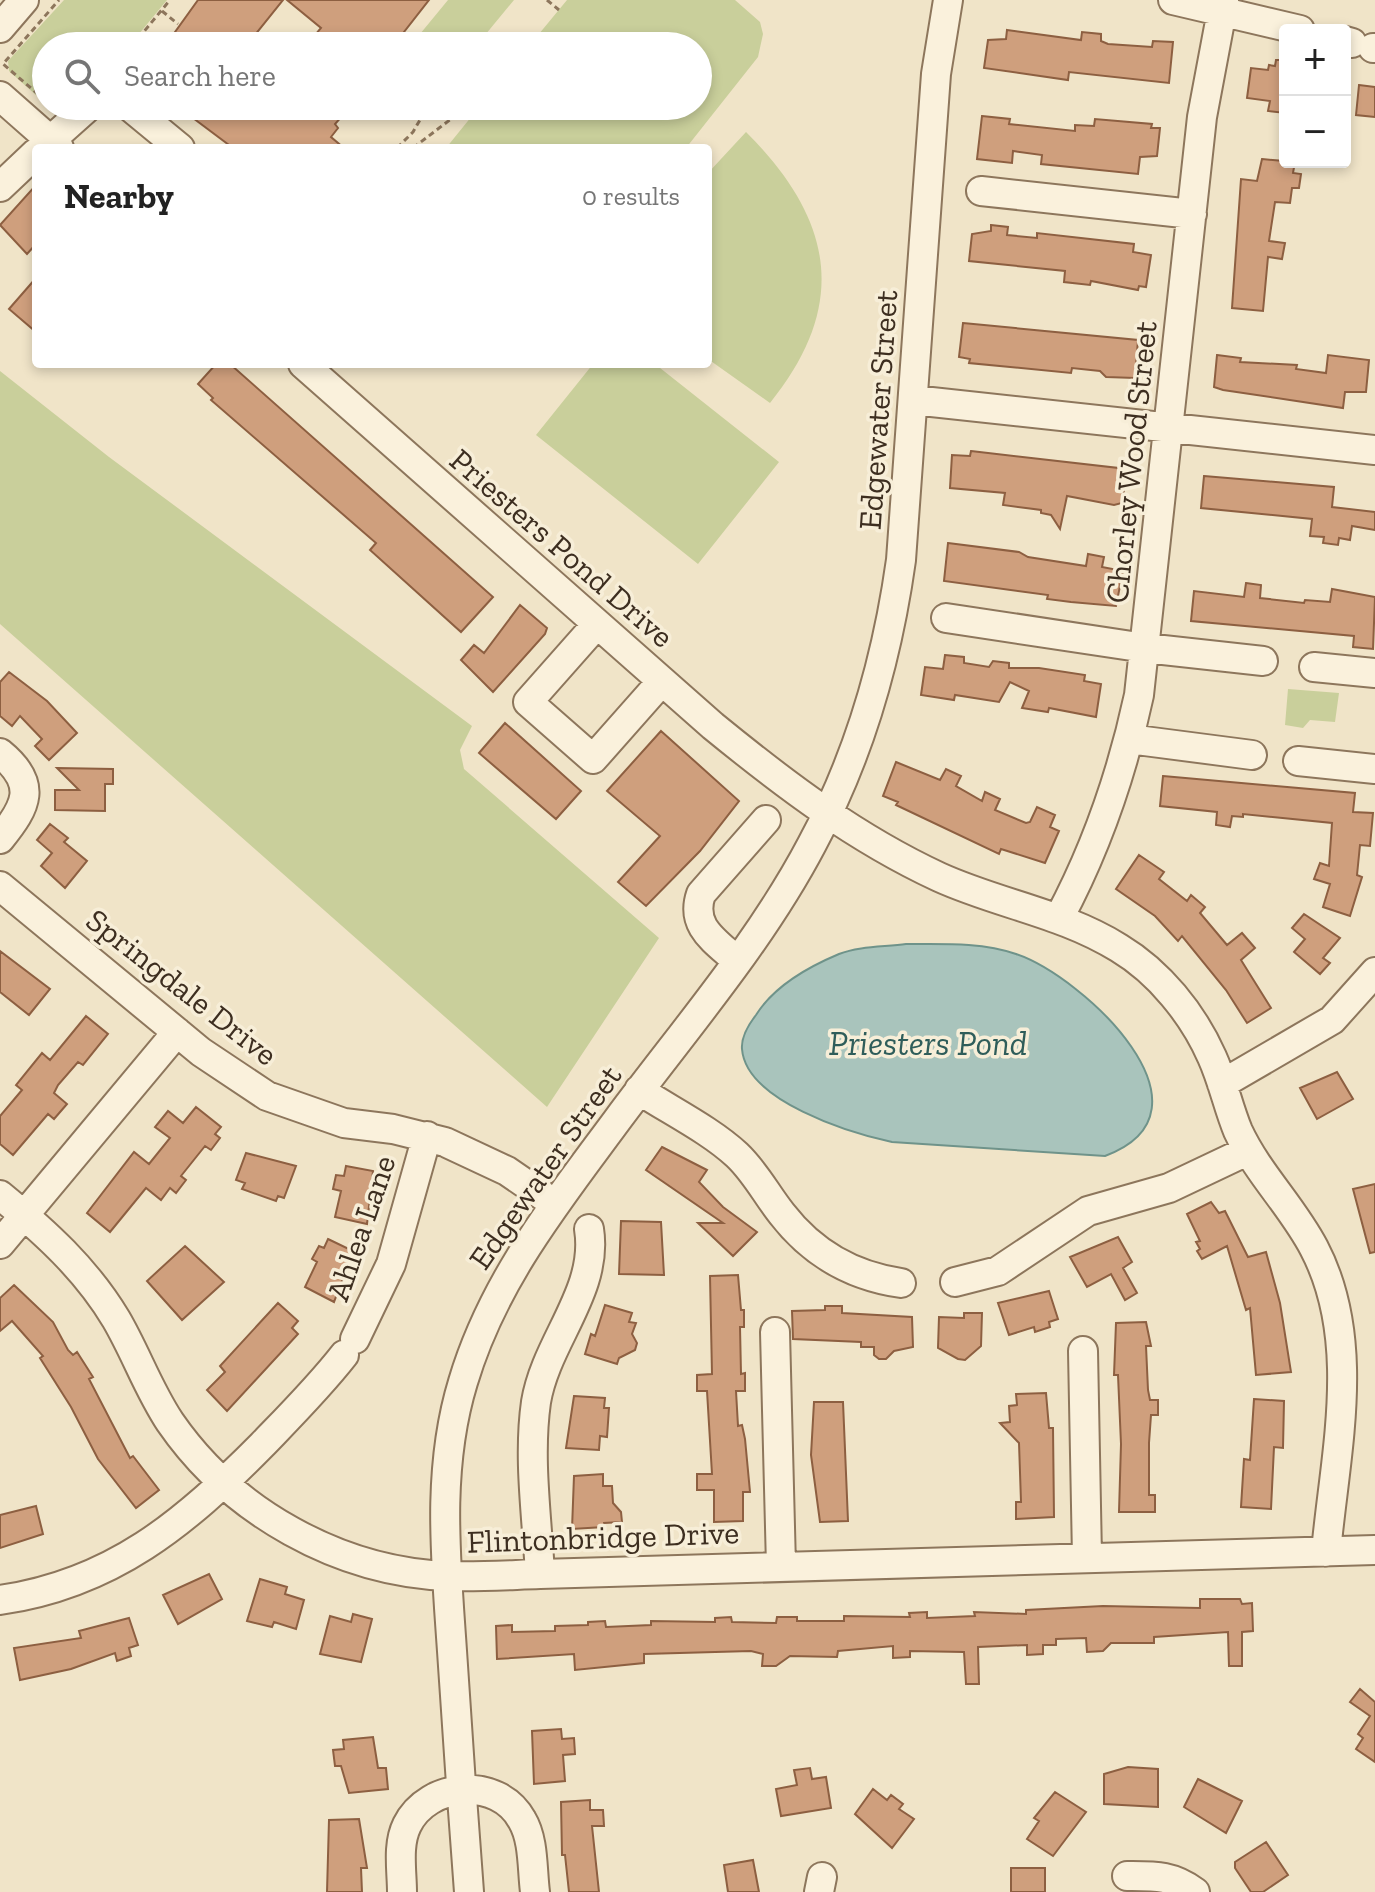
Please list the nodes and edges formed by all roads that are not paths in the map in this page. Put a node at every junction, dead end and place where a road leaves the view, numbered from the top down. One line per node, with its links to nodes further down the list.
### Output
1 (24, 0): 6 (street)
2 (948, 0): 18 (street, Edgewater Street)
3 (1173, 0): 4 (street)
4 (1222, 5): 5 (street); 16 (street, Chorley Wood Street)
5 (1281, 24)
6 (0, 28)
7 (0, 96): 10 (street)
8 (75, 120): 11 (street)
9 (146, 120): 12 (street)
10 (44, 144)
11 (50, 144)
12 (175, 144)
13 (32, 160): 14 (street)
14 (0, 187)
15 (981, 191): 16 (street)
16 (1192, 214): 19 (street, Chorley Wood Street)
17 (308, 368): 22 (street, Priesters Pond Drive)
18 (913, 400): 19 (street); 33 (street, Edgewater Street)
19 (1169, 428): 20 (street); 23 (street, Chorley Wood Street)
20 (1375, 450)
21 (946, 618): 23 (street)
22 (597, 624): 27 (street, Priesters Pond Drive); 27 (street)
23 (1145, 648): 24 (street); 28 (street, Chorley Wood Street)
24 (1263, 661)
25 (1314, 667): 26 (street)
26 (1375, 673)
27 (662, 681): 33 (street, Priesters Pond Drive)
28 (1129, 739): 30 (street); 37 (street, Chorley Wood Street)
29 (0, 753): 35 (street)
30 (1252, 755)
31 (1298, 761): 32 (street)
32 (1375, 769)
33 (827, 815): 37 (street); 38 (street, Edgewater Street)
34 (766, 820): 38 (street)
35 (0, 839)
36 (0, 886): 40 (street, Springdale Drive)
37 (1059, 918): 41 (street)
38 (736, 960): 42 (street, Edgewater Street)
39 (1375, 972): 41 (street)
40 (177, 1032): 43 (street, Springdale Drive); 47 (street)
41 (1222, 1084): 44 (street)
42 (639, 1090): 46 (street, Edgewater Street); 51 (street)
43 (427, 1136): 46 (street, Springdale Drive); 54 (street, Ahlea Lane)
44 (1247, 1151): 50 (street); 56 (street)
45 (0, 1195): 47 (street, Flintonbridge Drive)
46 (555, 1204): 60 (street, Edgewater Street)
47 (25, 1216): 49 (street); 54 (street, Flintonbridge Drive)
48 (589, 1229): 59 (street)
49 (0, 1244)
50 (955, 1282)
51 (901, 1283)
52 (775, 1332): 58 (street)
53 (1083, 1351): 57 (street)
54 (224, 1484): 60 (street, Flintonbridge Drive); 61 (street, Ahlea Lane)
55 (1375, 1550): 56 (street, Flintonbridge Drive)
56 (1326, 1552): 57 (street, Flintonbridge Drive)
57 (1087, 1557): 58 (street, Flintonbridge Drive)
58 (781, 1566): 59 (street, Flintonbridge Drive)
59 (540, 1574): 60 (street, Flintonbridge Drive)
60 (447, 1576): 62 (street, Edgewater Street)
61 (0, 1600)
62 (462, 1792): 64 (street); 65 (street, Edgewater Street); 66 (street)
63 (1127, 1876): 67 (street)
64 (402, 1892)
65 (469, 1892)
66 (535, 1892)
67 (1195, 1892)

